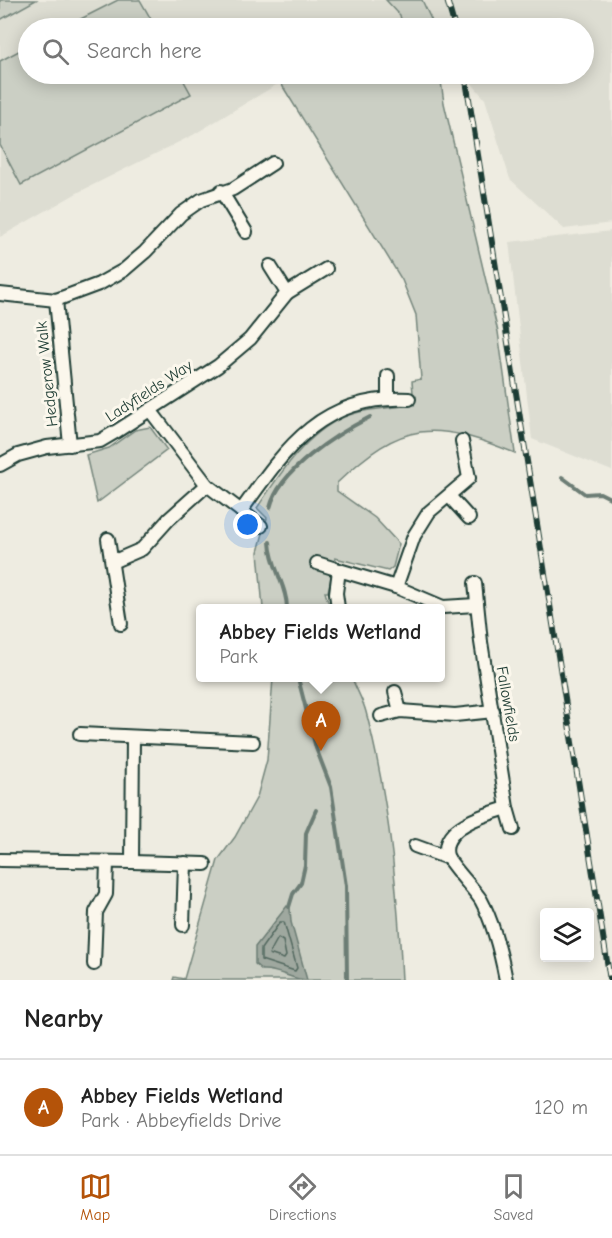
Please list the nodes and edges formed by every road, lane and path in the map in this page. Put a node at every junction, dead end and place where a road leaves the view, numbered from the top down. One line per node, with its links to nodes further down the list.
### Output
1 (273, 163): 2 (street)
2 (221, 191): 3 (street); 8 (street)
3 (246, 232)
4 (270, 266): 6 (street)
5 (326, 269): 6 (street, Ladyfields Way)
6 (287, 293): 12 (street, Ladyfields Way)
7 (0, 294): 8 (street)
8 (56, 300): 14 (street, Hedgerow Walk)
9 (388, 376): 10 (street)
10 (388, 398): 11 (street); 18 (street)
11 (409, 399)
12 (150, 410): 14 (street, Ladyfields Way); 16 (street)
13 (462, 441): 17 (street)
14 (70, 445): 15 (street, Ladyfields Way)
15 (0, 465)
16 (207, 485): 18 (street); 22 (street)
17 (449, 496): 19 (street); 26 (street)
18 (241, 510): 20 (street)
19 (469, 518)
20 (259, 524)
21 (108, 538): 22 (street)
22 (112, 562): 31 (street)
23 (317, 563): 24 (street)
24 (339, 570): 26 (street); 27 (street)
25 (475, 583): 29 (street, Fallowfields)
26 (396, 587): 28 (street)
27 (338, 604)
28 (436, 604)
29 (476, 605): 30 (street); 34 (street, Fallowfields)
30 (445, 607)
31 (121, 624)
32 (395, 692): 33 (street)
33 (400, 711): 34 (street); 35 (street)
34 (493, 711): 39 (street, Fallowfields)
35 (381, 716)
36 (80, 734): 37 (street)
37 (134, 737): 38 (street); 45 (street)
38 (253, 741)
39 (507, 808): 40 (street, Fallowfields); 42 (street)
40 (513, 829)
41 (415, 846): 42 (street)
42 (448, 858): 50 (street)
43 (0, 860): 44 (street)
44 (107, 862): 45 (street); 49 (street)
45 (132, 862): 46 (street)
46 (185, 863): 47 (street); 48 (street)
47 (205, 864)
48 (183, 925)
49 (94, 964)
50 (506, 980)

